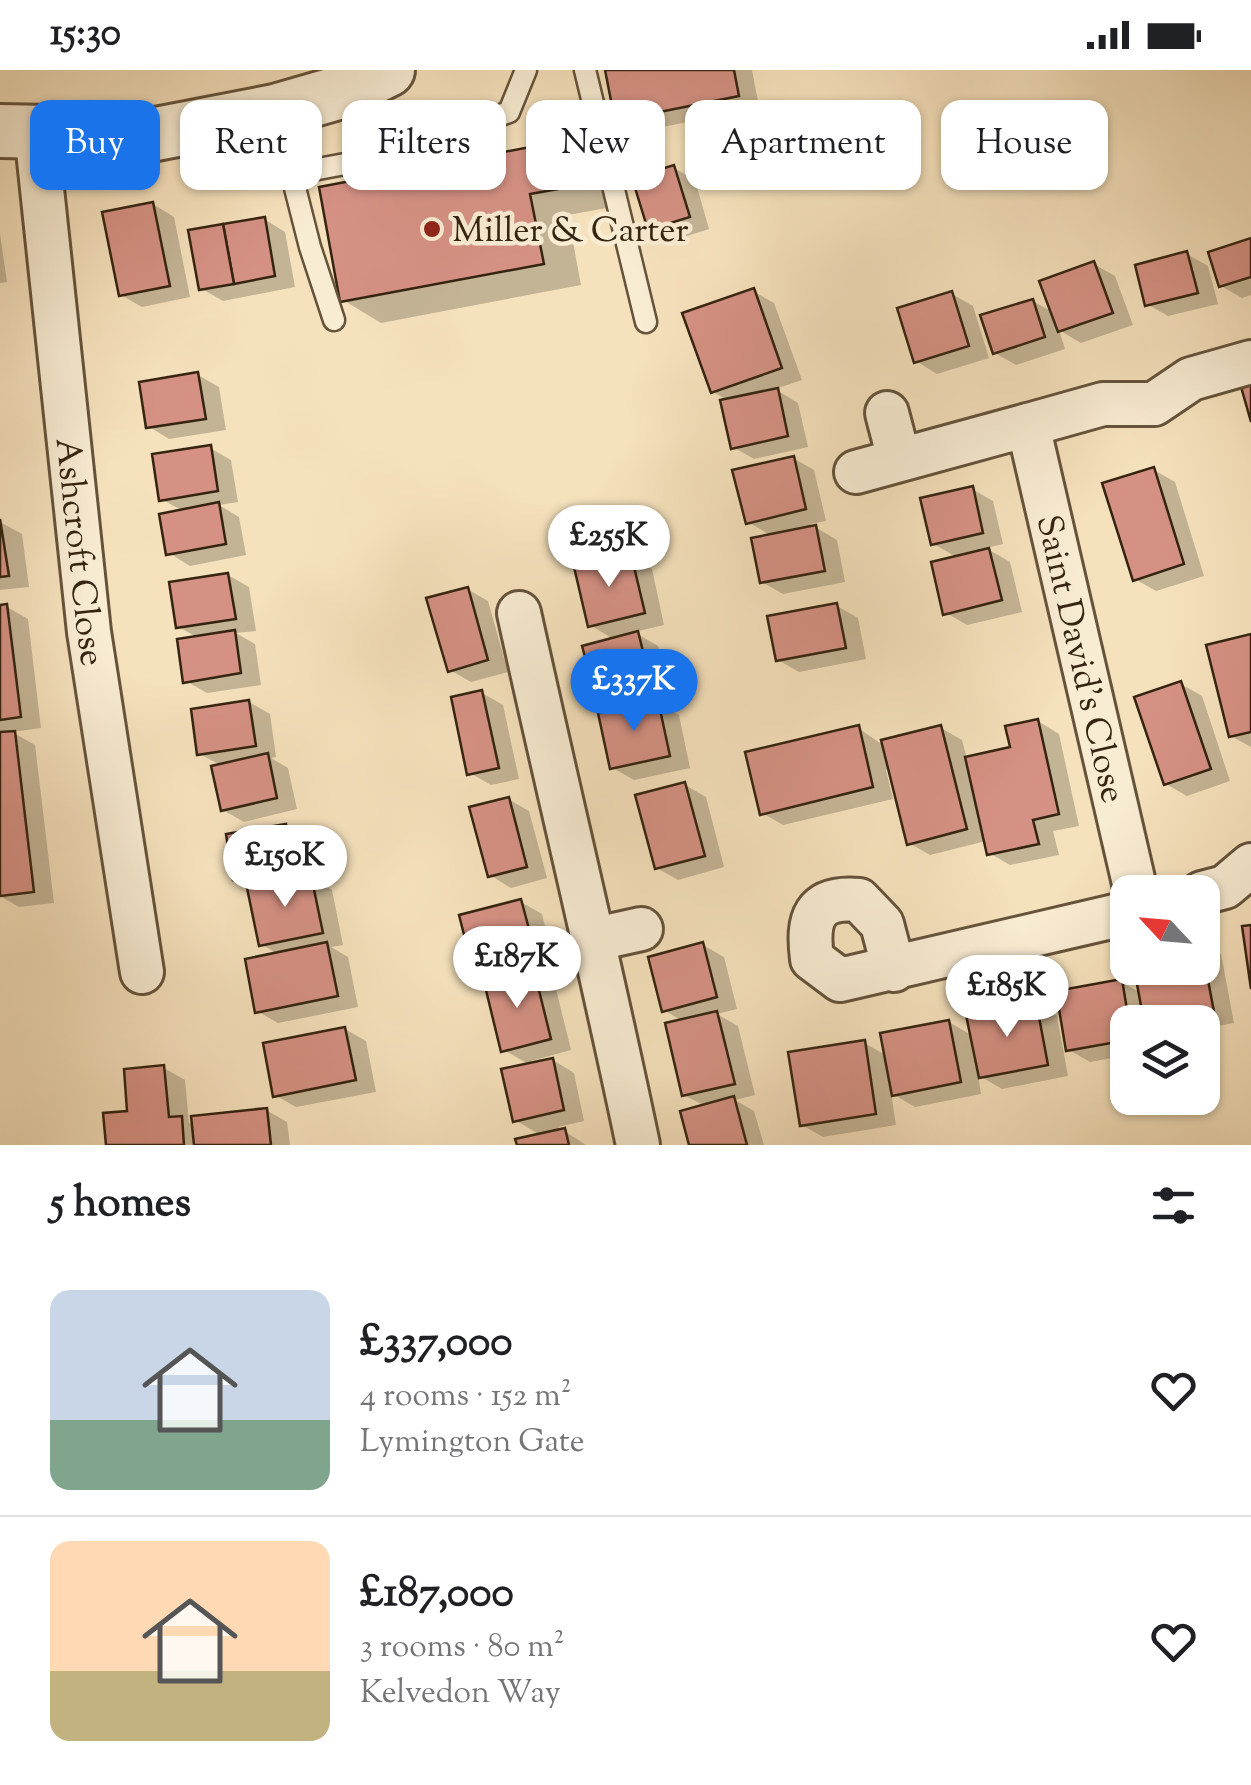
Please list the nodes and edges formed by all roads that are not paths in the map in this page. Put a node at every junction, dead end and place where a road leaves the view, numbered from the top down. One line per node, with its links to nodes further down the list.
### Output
1 (388, 70): 4 (street)
2 (526, 70): 7 (lane)
3 (586, 70): 10 (lane)
4 (313, 100)
5 (180, 129): 6 (street)
6 (18, 132): 24 (street, Ashcroft Close)
7 (322, 168)
8 (296, 190): 9 (lane)
9 (334, 320)
10 (646, 322)
11 (1251, 362): 13 (street)
12 (886, 413): 14 (street)
13 (1028, 425): 14 (street); 18 (street, Saint David's Close)
14 (899, 459): 15 (street)
15 (856, 472)
16 (519, 613): 22 (street)
17 (1251, 865): 19 (street)
18 (1132, 875)
19 (1220, 888)
20 (1110, 917): 23 (street)
21 (641, 929): 22 (street)
22 (596, 939): 25 (street)
23 (894, 970)
24 (142, 972)
25 (638, 1145)

